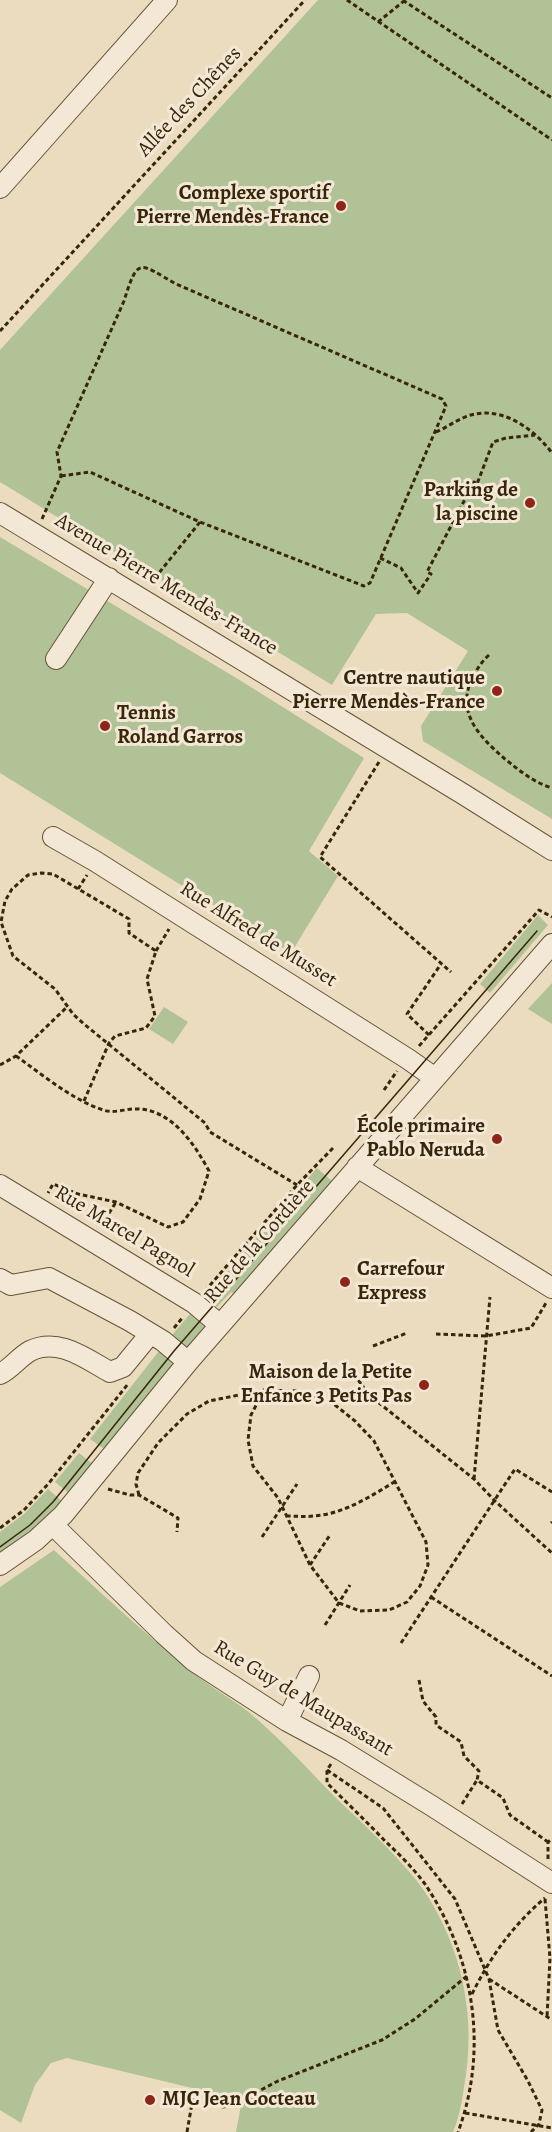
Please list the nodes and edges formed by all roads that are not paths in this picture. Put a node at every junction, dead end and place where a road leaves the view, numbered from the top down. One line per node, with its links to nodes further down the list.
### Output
1 (166, 0): 2 (street)
2 (0, 188)
3 (0, 513): 4 (street, Avenue Pierre Mendès-France)
4 (108, 578): 5 (street); 7 (street, Avenue Pierre Mendès-France)
5 (56, 659)
6 (53, 837): 9 (street, Rue Alfred de Musset)
7 (552, 850)
8 (552, 944): 9 (street, Rue de la Cordière)
9 (435, 1078): 10 (street, Rue de la Cordière)
10 (357, 1167): 13 (street); 14 (street, Rue de la Cordière)
11 (0, 1185): 14 (street, Rue Marcel Pagnol)
12 (0, 1279): 15 (street)
13 (549, 1295)
14 (220, 1325): 16 (street, Rue de la Cordière)
15 (150, 1334): 16 (street); 17 (street)
16 (188, 1362): 18 (street, Rue de la Cordière)
17 (0, 1374)
18 (53, 1525): 19 (street, Rue de la Cordière); 21 (street, Rue Guy de Maupassant)
19 (0, 1565)
20 (309, 1676): 21 (street)
21 (287, 1721): 22 (street, Rue Guy de Maupassant)
22 (548, 1880)

